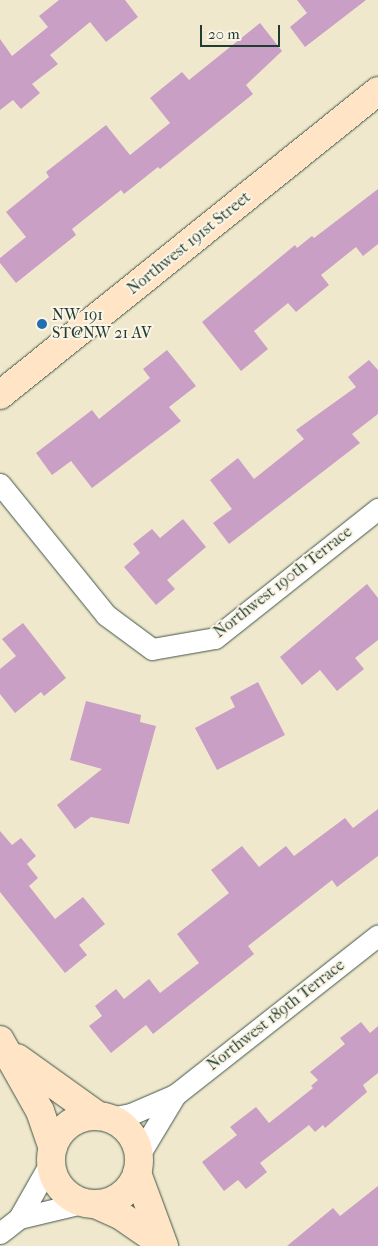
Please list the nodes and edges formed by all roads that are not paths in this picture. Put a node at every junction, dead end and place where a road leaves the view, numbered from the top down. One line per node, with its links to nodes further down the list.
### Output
1 (378, 91): 2 (street, Northwest 191st Street)
2 (0, 395)
3 (0, 484): 4 (street, Northwest 190th Terrace)
4 (378, 508)
5 (378, 935): 7 (street, Northwest 189th Terrace)
6 (4, 1045): 8 (street); 9 (street)
7 (175, 1095): 8 (street, Northwest 189th Terrace); 10 (street, Northwest 189th Terrace)
8 (104, 1117): 9 (street); 10 (street)
9 (52, 1154): 11 (street); 12 (street)
10 (138, 1164): 11 (street); 14 (street)
11 (90, 1203): 12 (street); 14 (street)
12 (19, 1218): 13 (street)
13 (0, 1233)
14 (163, 1245)

